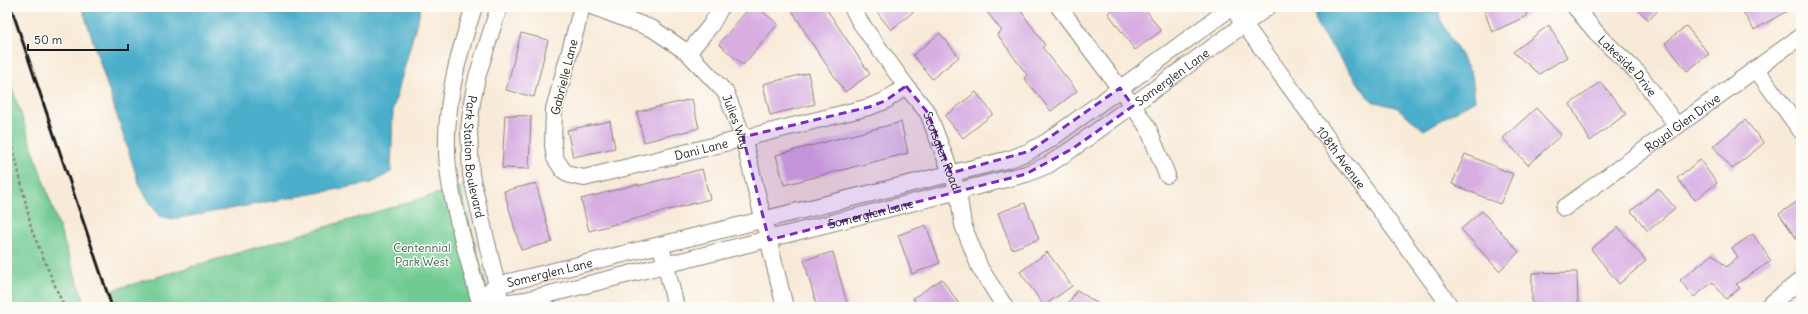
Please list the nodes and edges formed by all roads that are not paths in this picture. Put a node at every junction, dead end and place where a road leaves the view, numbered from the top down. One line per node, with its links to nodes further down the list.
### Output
1 (474, 7): 32 (street, Park Station Boulevard)
2 (499, 7): 31 (street, Park Station Boulevard)
3 (582, 7): 21 (street, Gabrielle Lane)
4 (594, 7): 13 (street, Julies Way)
5 (721, 7): 13 (street)
6 (852, 7): 15 (street, Scotsglen Road)
7 (1059, 7): 16 (street)
8 (1231, 7): 11 (street, 108th Avenue); 16 (street, Somerglen Lane)
9 (1268, 7): 11 (street, Somerglen Lane)
10 (1575, 7): 18 (street, Lakeside Drive)
11 (1244, 24): 17 (street, Somerglen Lane); 37 (street, 108th Avenue)
12 (1801, 36): 14 (street, Royal Glen Drive)
13 (688, 53): 20 (street, Julies Way)
14 (1756, 69): 18 (street, Royal Glen Drive); 19 (street)
15 (906, 86): 20 (street, Dani Lane); 22 (street, Scotsglen Road)
16 (1120, 88): 17 (street); 22 (street, Somerglen Lane)
17 (1133, 106): 23 (street); 24 (street, Somerglen Lane)
18 (1677, 126): 25 (street, Royal Glen Drive)
19 (1801, 131)
20 (743, 137): 21 (street, Dani Lane); 26 (street, Julies Way)
21 (563, 170)
22 (951, 173): 24 (street, Scotsglen Road); 26 (street, Somerglen Lane)
23 (1167, 175)
24 (958, 191): 27 (street, Somerglen Lane); 36 (street, Scotsglen Road)
25 (1564, 208)
26 (764, 220): 27 (street, Julies Way); 28 (street, Somerglen Lane)
27 (769, 240): 29 (street, Somerglen Lane); 35 (street, Julies Way)
28 (661, 245): 29 (street); 31 (street, Somerglen Lane)
29 (666, 265): 33 (street, Somerglen Lane); 34 (street)
30 (1801, 280): 38 (street)
31 (497, 285): 32 (street, Somerglen Lane); 33 (street, Park Station Boulevard)
32 (480, 303): 33 (street, Somerglen Lane)
33 (502, 305)
34 (676, 307)
35 (785, 307)
36 (1005, 307)
37 (1451, 307)
38 (1767, 307)

